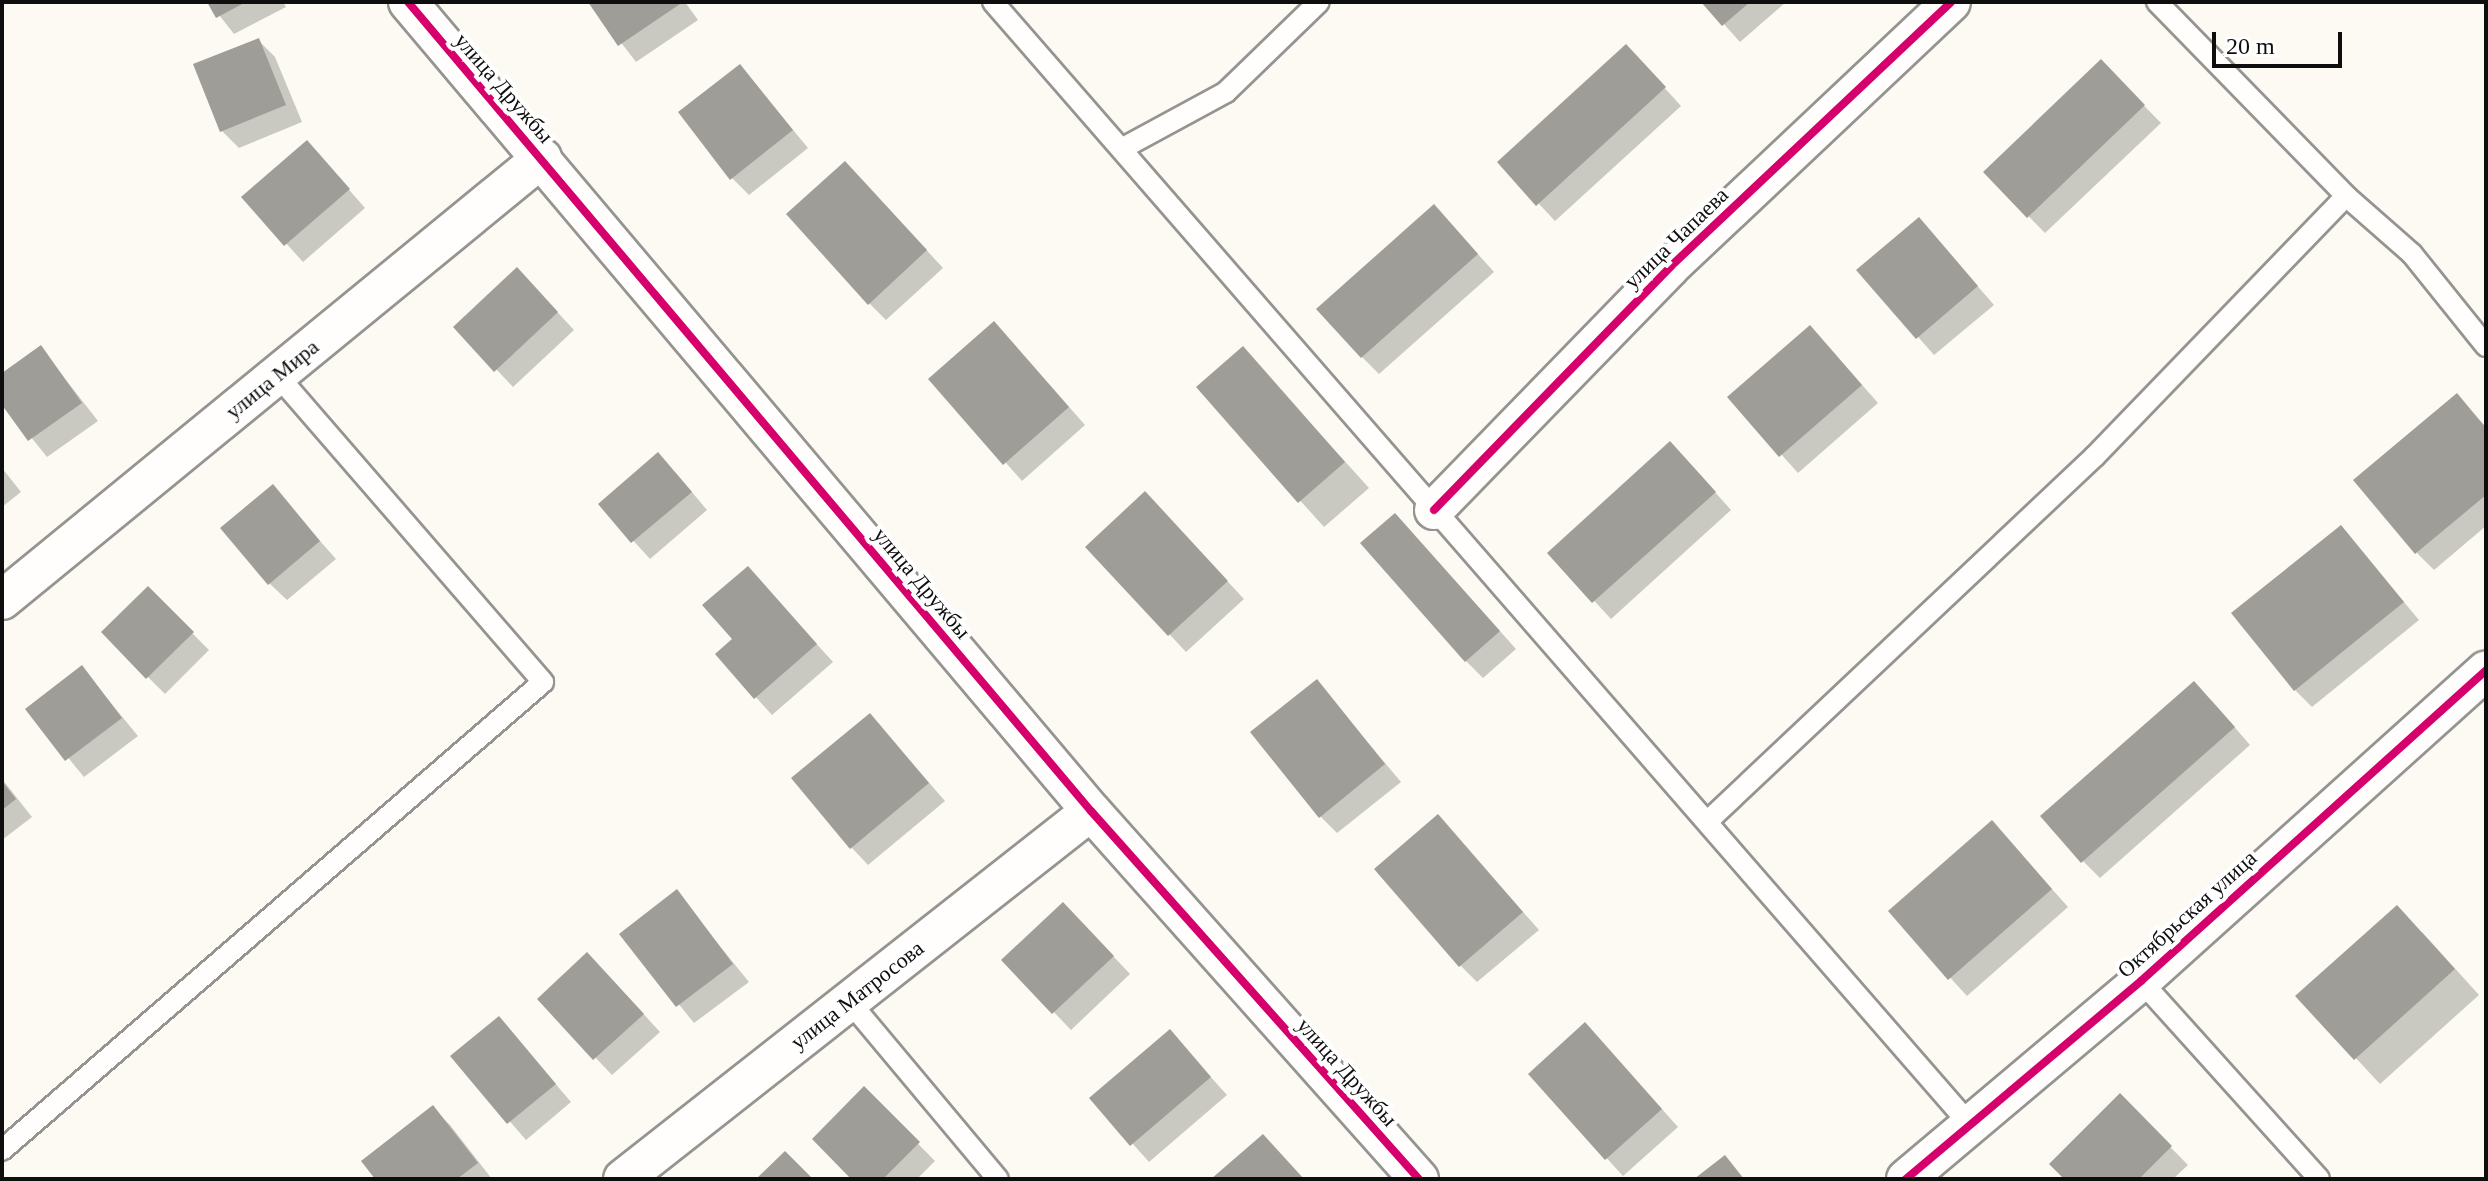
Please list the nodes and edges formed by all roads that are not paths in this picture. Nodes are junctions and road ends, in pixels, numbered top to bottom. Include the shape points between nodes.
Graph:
1 (408, 2) edge
2 (993, 2) edge
3 (1319, 2) edge
4 (1951, 2) edge
5 (2157, 2) edge
6 (1123, 148) junction
7 (542, 158) junction
8 (2346, 196) junction
9 (2486, 346) edge
10 (277, 375) junction
11 (1434, 510) junction
12 (2, 600) edge
13 (2486, 670) edge
14 (1091, 811) junction
15 (1708, 821) junction
16 (2141, 981) junction
17 (849, 1001) junction
18 (1971, 1126) junction
19 (2, 1150) edge
20 (623, 1179) edge
21 (998, 1179) edge
22 (1419, 1179) edge
23 (1906, 1179) edge
24 (2319, 1179) edge

1 - 7 street, улица Дружбы
2 - 6 lane
3 - 6 lane via 1226,92
4 - 11 street, улица Чапаева via 1670,267
5 - 8 lane
6 - 11 lane
7 - 10 street, улица Мира
7 - 14 street, улица Дружбы
8 - 9 lane via 2412,254
8 - 15 lane via 2095,456
10 - 12 street, улица Мира
10 - 19 lane via 543,682
11 - 15 lane
13 - 16 street, Октябрьская улица
14 - 17 street, улица Матросова
14 - 22 street, улица Дружбы
15 - 18 lane
16 - 18 street, Октябрьская улица
16 - 24 lane
17 - 20 street, улица Матросова
17 - 21 lane
18 - 23 street, Октябрьская улица

